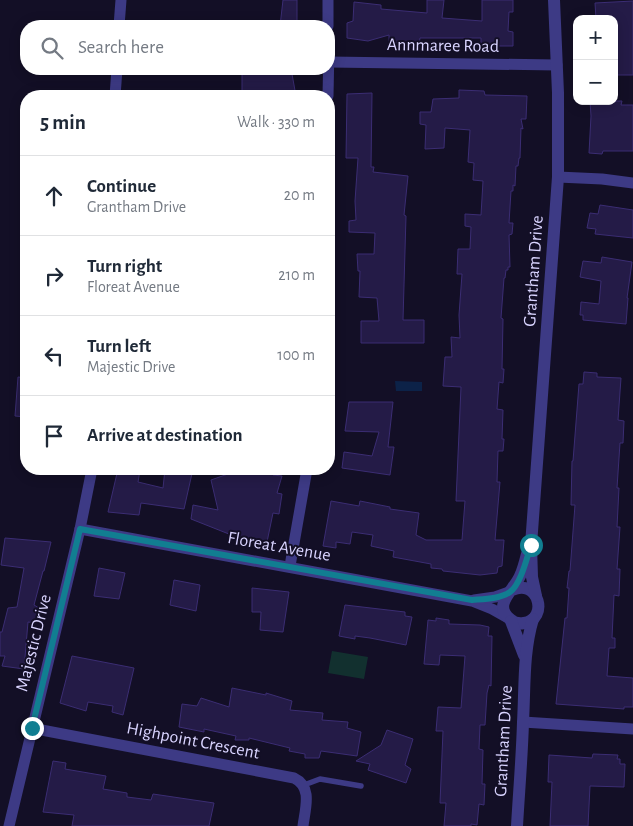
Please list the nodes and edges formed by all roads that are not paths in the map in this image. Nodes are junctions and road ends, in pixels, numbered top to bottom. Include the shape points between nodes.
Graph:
1 (121, 0) edge
2 (328, 0) edge
3 (554, 0) edge
4 (120, 20) edge
5 (328, 20) edge
6 (335, 62) edge
7 (557, 65) junction
8 (117, 75) edge
9 (329, 75) edge
10 (115, 90) edge
11 (328, 90) edge
12 (558, 177) junction
13 (633, 183) edge
14 (91, 475) edge
15 (306, 475) edge
16 (80, 529) junction
17 (531, 545) junction
18 (290, 566) junction
19 (510, 591) junction
20 (536, 596) junction
21 (472, 600) junction
22 (533, 618) junction
23 (510, 619) junction
24 (525, 658) junction
25 (523, 722) junction
26 (32, 728) junction
27 (633, 729) edge
28 (304, 784) junction
29 (361, 786) dead end
30 (9, 826) edge
31 (303, 826) edge
32 (517, 826) edge

1 - 4 street
2 - 5 street
3 - 7 street, Grantham Drive
6 - 7 street, Annmaree Road
7 - 12 street, Grantham Drive
8 - 10 street
9 - 11 street
12 - 13 street
12 - 17 street, Grantham Drive
14 - 16 street, Majestic Drive
15 - 18 street
16 - 18 street, Floreat Avenue
16 - 26 street, Majestic Drive
17 - 19 street, Grantham Drive via 520,576
17 - 20 street, Grantham Drive
18 - 21 street, Floreat Avenue
19 - 20 street via 524,588
19 - 21 street, Floreat Avenue
19 - 23 street, Grantham Drive via 503,607
20 - 22 street, Grantham Drive via 539,609
21 - 23 street, Floreat Avenue
22 - 23 street via 522,623
22 - 24 street, Grantham Drive
23 - 24 street, Grantham Drive
24 - 25 street, Grantham Drive
25 - 27 street
25 - 32 street, Grantham Drive
26 - 28 street, Highpoint Crescent via 294,778
26 - 30 street, Majestic Drive
28 - 29 lane via 320,779
28 - 31 street via 307,795

